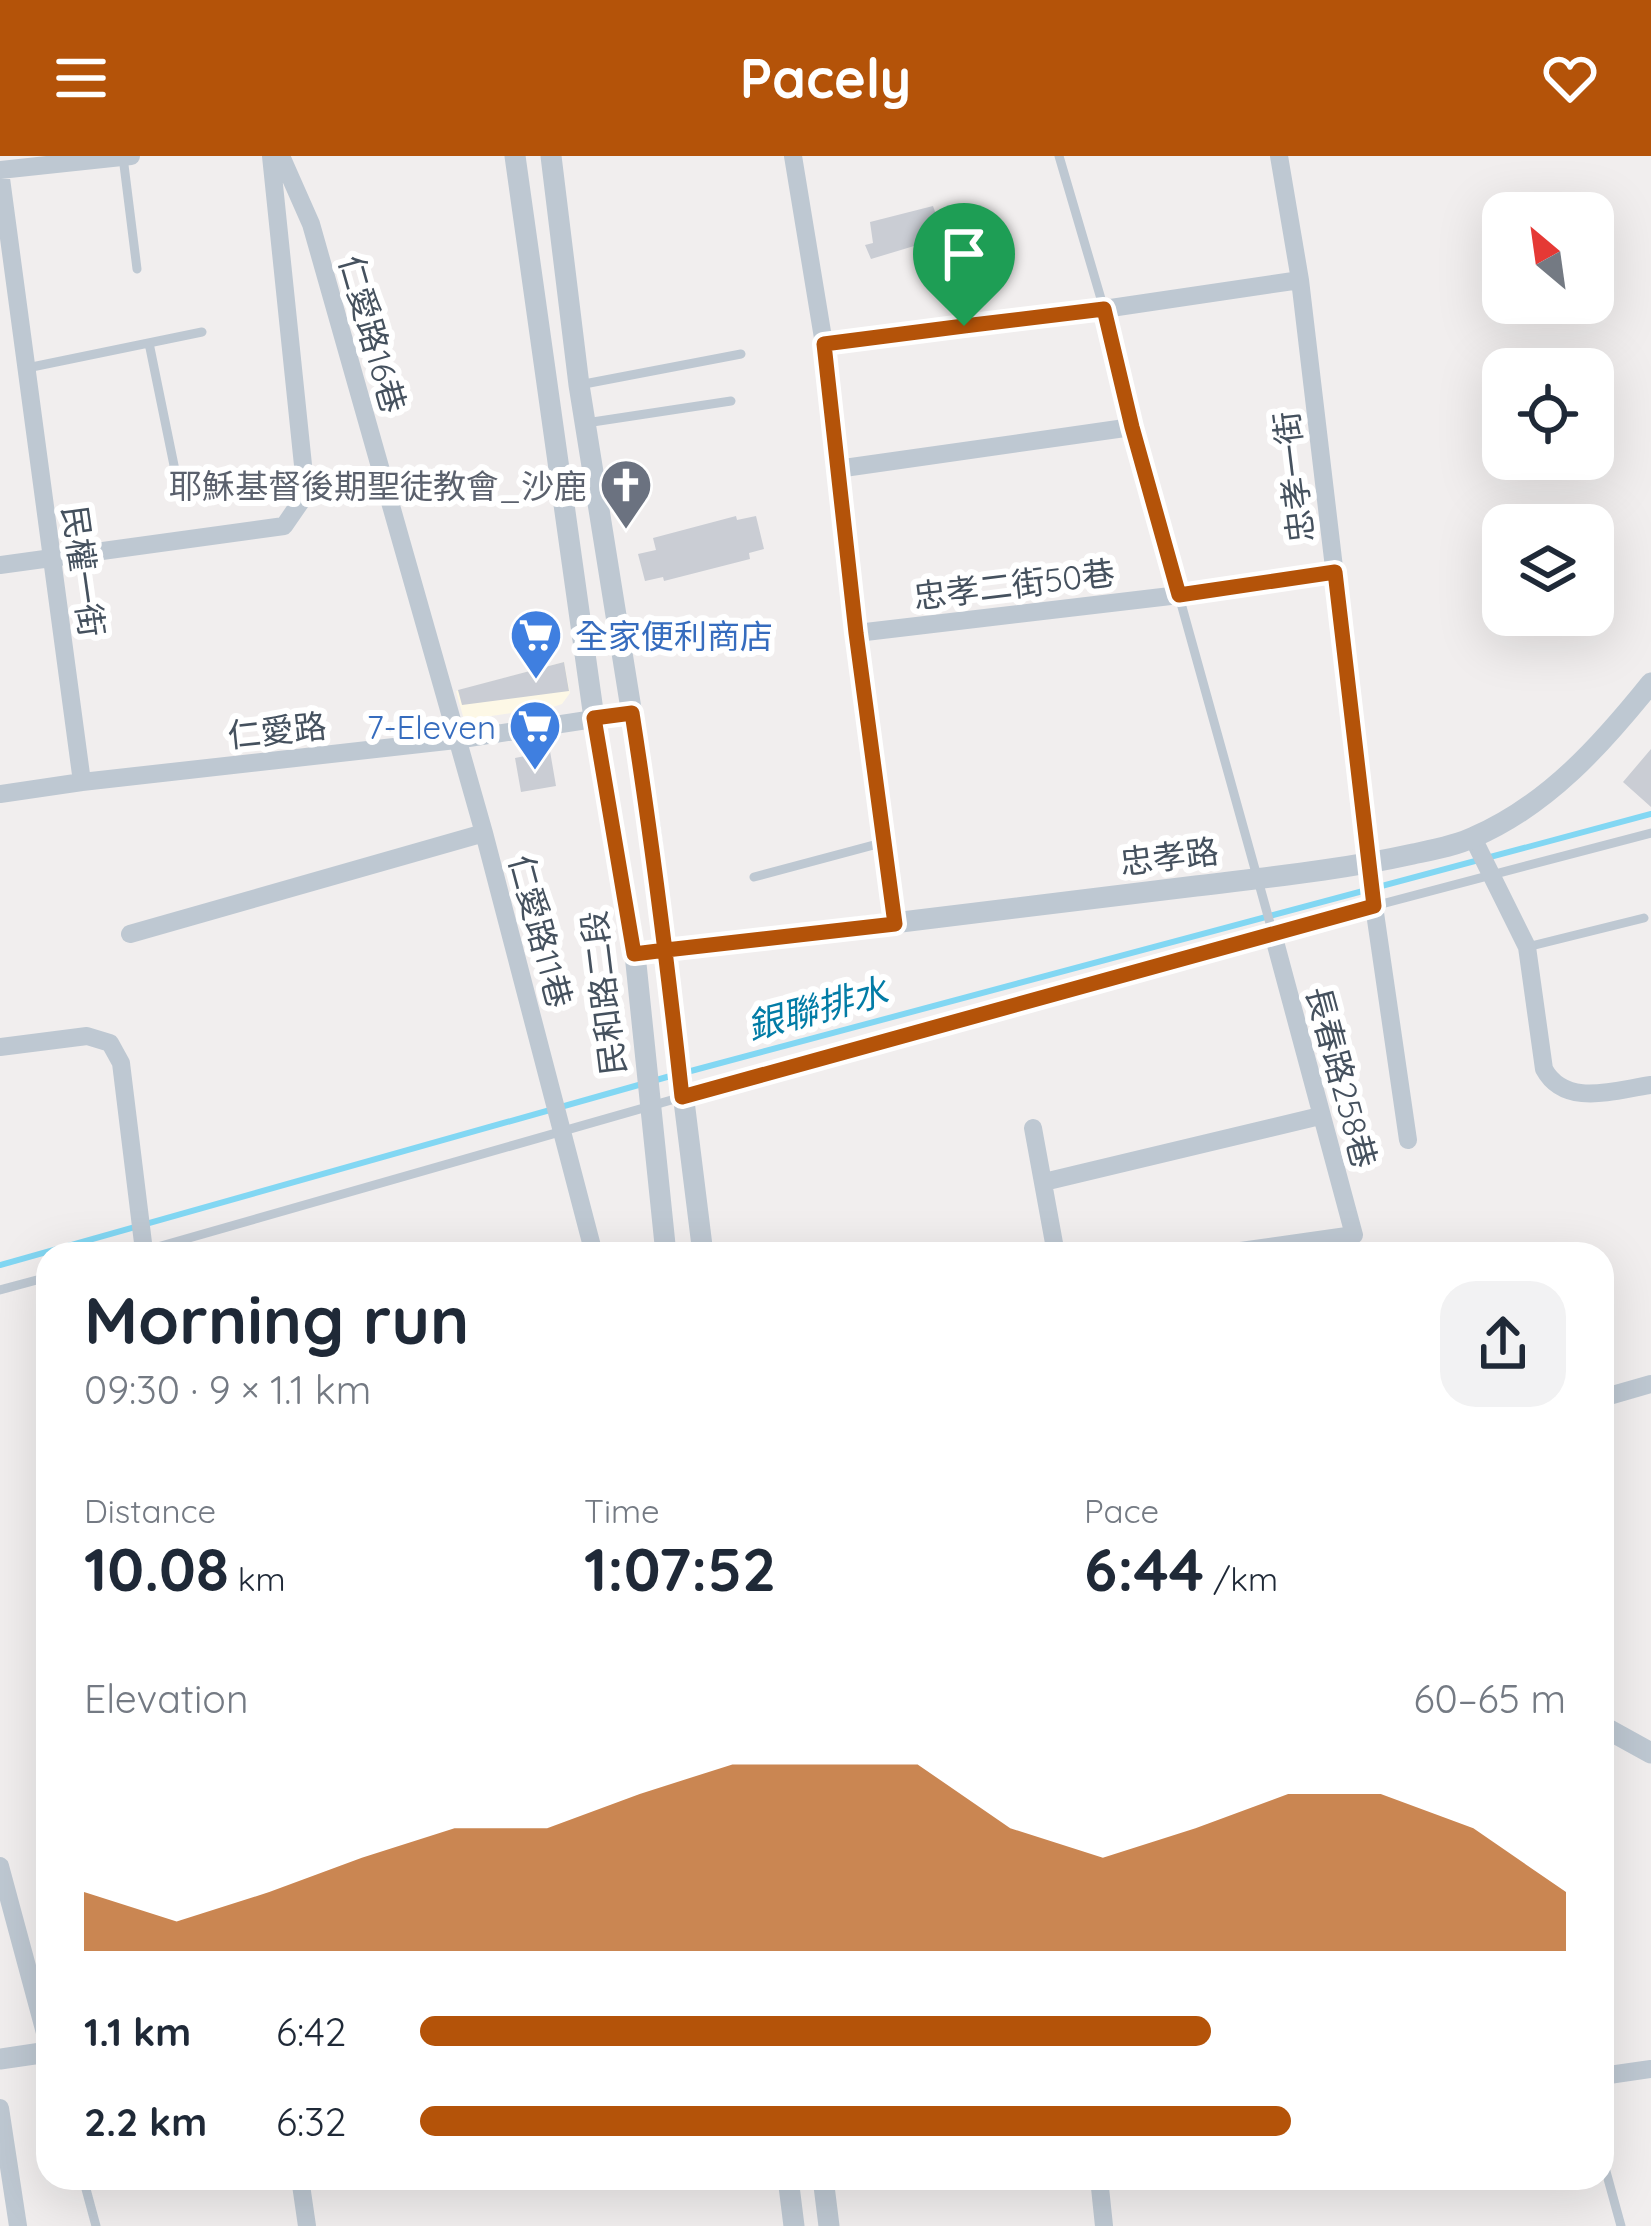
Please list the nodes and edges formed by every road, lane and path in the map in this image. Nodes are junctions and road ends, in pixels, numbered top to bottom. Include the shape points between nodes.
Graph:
1 (271, 156) edge
2 (281, 156) edge
3 (515, 156) edge
4 (551, 156) edge
5 (793, 156) edge
6 (1059, 156) edge
7 (1279, 156) edge
8 (127, 157) edge
9 (0, 171) edge
10 (137, 269) dead end
11 (1300, 280) junction
12 (1104, 309) junction
13 (9, 312) edge
14 (202, 332) dead end
15 (149, 343) junction
16 (824, 344) junction
17 (741, 354) dead end
18 (27, 368) junction
19 (579, 385) junction
20 (731, 401) dead end
21 (586, 423) junction
22 (1132, 427) junction
23 (837, 469) junction
24 (177, 480) dead end
25 (52, 558) junction
26 (0, 565) edge
27 (1335, 572) junction
28 (1179, 595) junction
29 (856, 633) junction
30 (1651, 683) edge
31 (632, 713) junction
32 (594, 718) junction
33 (456, 740) junction
34 (82, 782) junction
35 (0, 794) edge
36 (484, 833) junction
37 (1651, 833) edge
38 (1473, 838) junction
39 (885, 842) junction
40 (1370, 864) junction
41 (1492, 875) junction
42 (754, 877) dead end
43 (1258, 879) junction
44 (1374, 906) junction
45 (1644, 918) dead end
46 (895, 924) junction
47 (130, 934) dead end
48 (1274, 934) junction
49 (1526, 946) junction
50 (666, 950) junction
51 (634, 954) junction
52 (0, 1047) edge
53 (1651, 1085) edge
54 (682, 1097) junction
55 (649, 1108) junction
56 (1320, 1116) junction
57 (1033, 1128) dead end
58 (563, 1131) junction
59 (1408, 1140) dead end
60 (1044, 1182) junction
61 (140, 1242) edge
62 (162, 1242) edge
63 (591, 1242) edge
64 (665, 1242) edge
65 (701, 1242) edge
66 (1054, 1242) edge
67 (1356, 1242) edge
68 (36, 1280) edge
69 (0, 1290) edge
70 (1651, 1384) edge
71 (1614, 1395) edge
72 (1614, 1733) edge
73 (1651, 1753) edge
74 (0, 1866) edge
75 (36, 2002) edge
76 (36, 2051) edge
77 (0, 2059) edge
78 (1651, 2069) edge
79 (1614, 2074) edge
80 (0, 2108) edge
81 (86, 2190) edge
82 (302, 2190) edge
83 (790, 2190) edge
84 (824, 2190) edge
85 (1100, 2190) edge
86 (1612, 2190) edge
87 (18, 2226) edge
88 (96, 2226) edge
89 (307, 2226) edge
90 (794, 2226) edge
91 (829, 2226) edge
92 (1104, 2226) edge
93 (1622, 2226) edge

1 - 25 street via 305,494 284,526
2 - 33 street, 仁愛路16巷 via 311,224
3 - 32 street, 民和路二段
4 - 19 street, 民和路二段
5 - 16 street
6 - 12 lane
7 - 11 street, 忠孝一街
8 - 9 street, 民權一街
8 - 10 lane, 民權一街
9 - 13 street, 民權一街
11 - 12 street
11 - 27 street, 忠孝一街
12 - 16 street
12 - 22 lane
13 - 18 street, 民權一街
14 - 15 lane
15 - 18 lane
15 - 24 lane
16 - 23 street
17 - 19 lane
18 - 25 street, 民權一街
19 - 21 street, 民和路二段
20 - 21 lane
21 - 31 street, 民和路二段
22 - 23 street
22 - 28 lane
23 - 29 street
25 - 26 street
25 - 34 street, 民權一街
27 - 28 street, 忠孝二街50巷
27 - 40 street, 忠孝一街
28 - 29 street, 忠孝二街50巷
28 - 43 lane
29 - 39 street
30 - 38 street, 忠孝路 via 1566,778
31 - 32 street, 仁愛路
31 - 50 street, 民和路二段
32 - 33 street, 仁愛路
32 - 51 street, 民和路二段
33 - 34 street, 仁愛路
33 - 36 street, 仁愛路11巷
34 - 35 street, 仁愛路
36 - 47 street, 仁愛路11巷
36 - 58 street, 仁愛路11巷
37 - 41 lane
38 - 40 street, 忠孝路
38 - 41 street
39 - 42 lane
39 - 46 street
40 - 43 street, 忠孝路
40 - 44 street, 忠孝一街
41 - 44 lane
41 - 49 street
43 - 46 street, 忠孝路
43 - 48 lane
44 - 48 lane
44 - 59 street, 忠孝一街
45 - 49 lane
46 - 50 street, 忠孝路
48 - 54 lane
48 - 56 street, 長春路258巷
49 - 53 street via 1544,1069 1556,1085 1575,1095
50 - 51 street, 忠孝路
50 - 54 street, 民和路二段
51 - 55 street, 民和路二段
52 - 61 street via 87,1036 110,1043 121,1064
54 - 55 lane
54 - 65 street, 民和路二段
55 - 58 lane
55 - 64 street, 民和路二段
56 - 60 street
56 - 67 street, 長春路258巷
57 - 60 street
58 - 62 lane
58 - 63 street, 仁愛路11巷
60 - 66 street
68 - 69 lane
70 - 71 street
72 - 73 street
74 - 75 street
76 - 77 street
78 - 79 street
80 - 87 street
81 - 88 lane
82 - 89 street
83 - 90 street
84 - 91 street
85 - 92 street
86 - 93 lane

